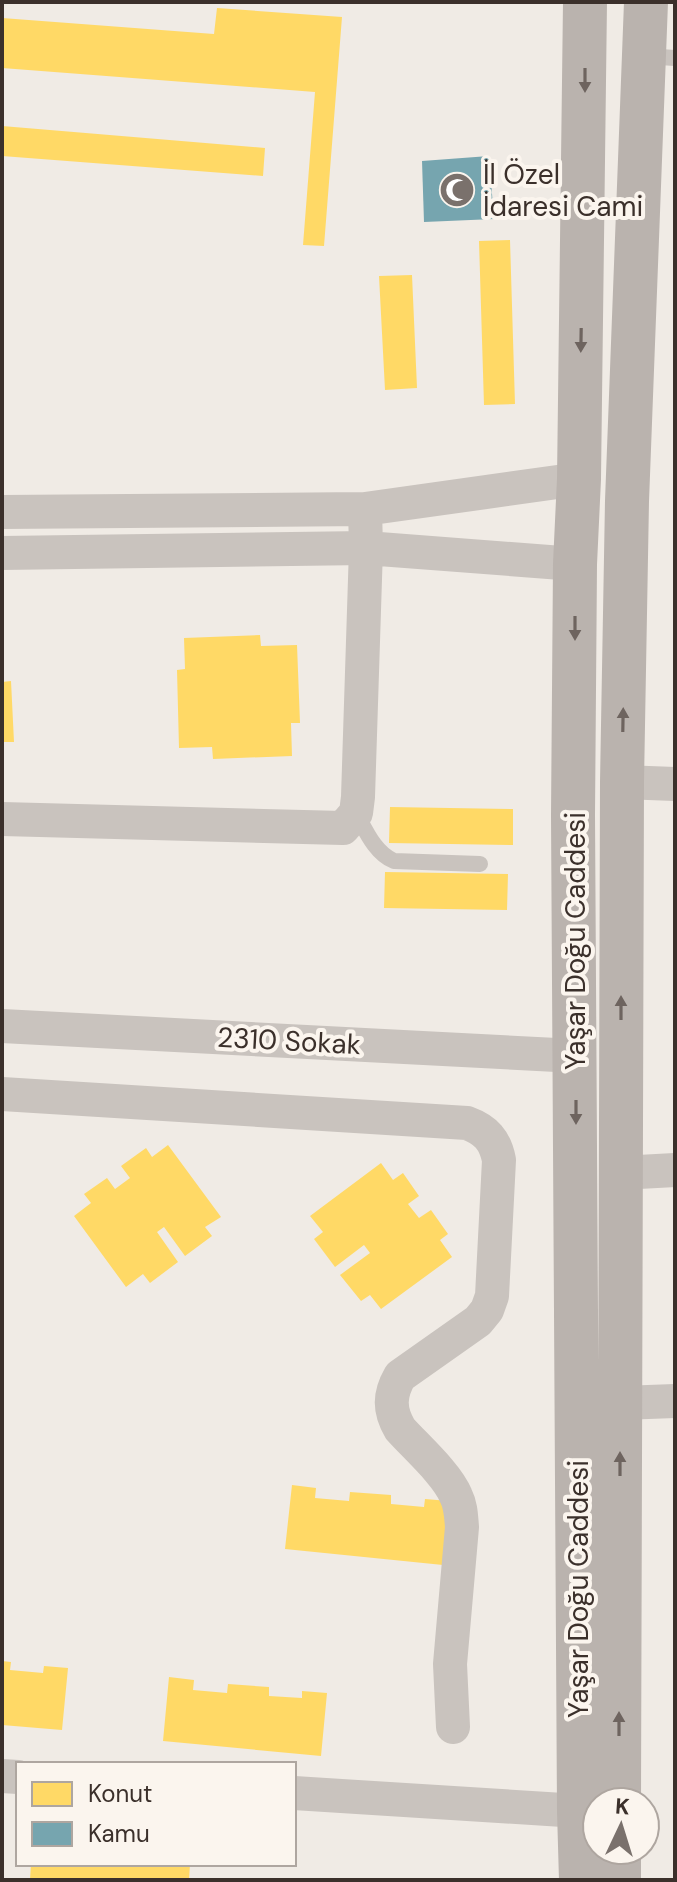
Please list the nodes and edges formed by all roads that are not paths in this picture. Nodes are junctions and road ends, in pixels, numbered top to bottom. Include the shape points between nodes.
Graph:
1 (585, 2) edge
2 (646, 2) edge
3 (659, 57) edge
4 (579, 479) junction
5 (365, 509) junction
6 (2, 512) edge
7 (366, 548) junction
8 (2, 553) edge
9 (575, 564) junction
10 (622, 782) junction
11 (675, 784) edge
12 (356, 813) junction
13 (2, 819) edge
14 (480, 864) dead end
15 (2, 1026) edge
16 (576, 1056) junction
17 (2, 1094) edge
18 (675, 1170) edge
19 (620, 1173) junction
20 (675, 1401) edge
21 (621, 1403) junction
22 (453, 1727) dead end
23 (598, 1786) edge
24 (600, 1786) edge
25 (296, 1793) edge
26 (581, 1805) edge

1 -> 4 main road, Yaşar Doğu Caddesi
2 - 3 main road, Yaşar Doğu Caddesi
10 -> 3 main road, Yaşar Doğu Caddesi via 627,501
4 - 5 street
4 - 9 main road, Yaşar Doğu Caddesi
5 - 6 street
5 - 7 street
7 - 8 street
7 - 9 street
7 - 12 street
9 -> 16 main road, Yaşar Doğu Caddesi
10 - 11 street
19 -> 10 main road, Yaşar Doğu Caddesi
12 - 13 street via 343,828
12 - 14 lane via 384,857
15 - 16 street, 2310 Sokak
16 -> 23 main road, Yaşar Doğu Caddesi
17 - 22 street via 467,1123 494,1142 499,1160 487,1310 400,1376 391,1399 394,1420 448,1481 461,1511 450,1664
18 - 19 street
19 - 21 main road, Yaşar Doğu Caddesi
20 - 21 street
24 -> 21 main road, Yaşar Doğu Caddesi
25 - 26 street

